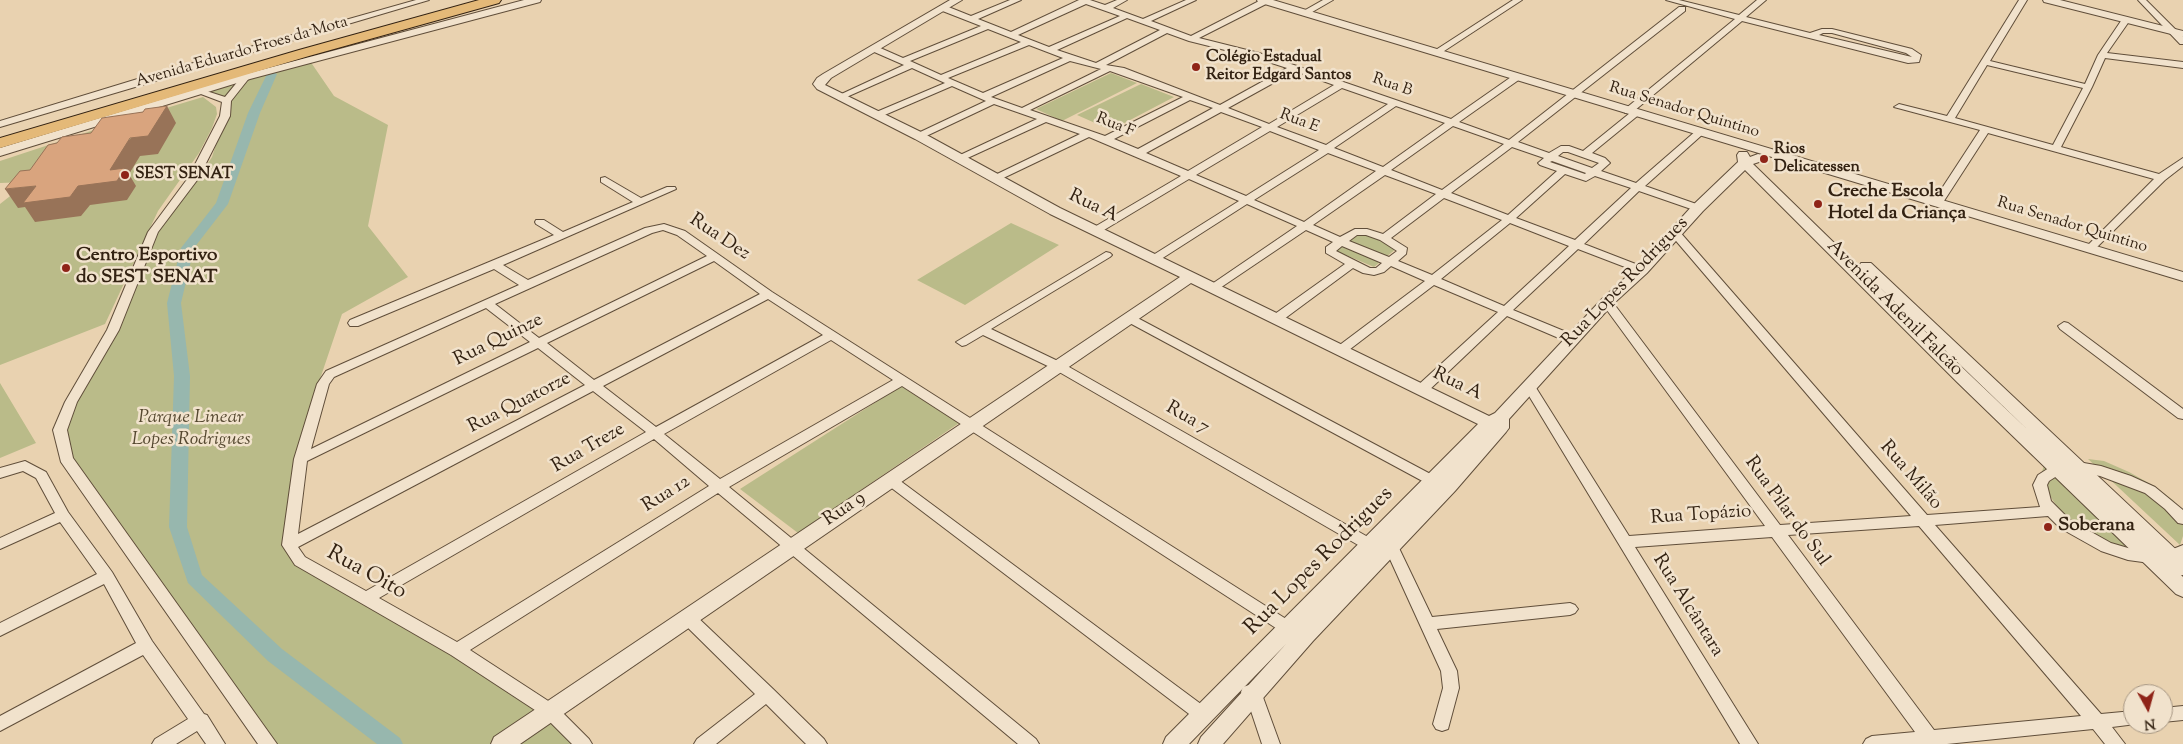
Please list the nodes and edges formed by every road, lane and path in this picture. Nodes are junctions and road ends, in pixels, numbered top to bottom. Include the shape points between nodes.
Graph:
1 (424, 0) edge
2 (448, 0) edge
3 (476, 0) edge
4 (494, 0) edge
5 (512, 0) edge
6 (536, 0) edge
7 (957, 0) edge
8 (1017, 0) edge
9 (1085, 0) edge
10 (1123, 0) edge
11 (1192, 0) edge
12 (1264, 0) edge
13 (1329, 0) edge
14 (1518, 0) edge
15 (1670, 0) edge
16 (1762, 0) edge
17 (2023, 0) edge
18 (2048, 0) edge
19 (2142, 0) edge
20 (943, 8) junction
21 (1106, 8) junction
22 (1682, 9) dead end
23 (1304, 13) junction
24 (1126, 16) junction
25 (1741, 18) junction
26 (971, 19) junction
27 (2126, 20) junction
28 (1145, 21) junction
29 (413, 22) junction
30 (988, 26) junction
31 (1167, 30) junction
32 (2178, 33) edge
33 (343, 35) junction
34 (1010, 35) junction
35 (1192, 39) junction
36 (1028, 42) junction
37 (2183, 42) edge
38 (875, 49) junction
39 (1049, 50) junction
40 (1436, 52) junction
41 (2102, 55) junction
42 (1070, 58) junction
43 (1908, 60) dead end
44 (1984, 62) junction
45 (908, 63) junction
46 (1097, 66) junction
47 (2183, 66) edge
48 (1109, 68) junction
49 (1294, 68) junction
50 (246, 77) junction
51 (1517, 77) junction
52 (941, 78) junction
53 (952, 83) junction
54 (1342, 84) junction
55 (2088, 87) junction
56 (196, 91) junction
57 (1574, 94) junction
58 (839, 97) junction
59 (983, 97) junction
60 (1189, 97) junction
61 (227, 101) junction
62 (994, 101) junction
63 (1395, 103) junction
64 (1899, 107) dead end
65 (1222, 108) junction
66 (1022, 111) junction
67 (1632, 112) junction
68 (878, 115) junction
69 (1950, 118) junction
70 (1045, 119) junction
71 (1451, 122) junction
72 (0, 124) edge
73 (1271, 128) junction
74 (1986, 128) junction
75 (1700, 132) junction
76 (1089, 133) junction
77 (0, 135) edge
78 (919, 136) junction
79 (1106, 139) junction
80 (0, 143) edge
81 (1511, 143) junction
82 (2056, 148) junction
83 (1327, 149) junction
84 (0, 152) edge
85 (1138, 153) junction
86 (1586, 153) junction
87 (1748, 153) junction
88 (1548, 156) junction
89 (961, 158) junction
90 (2183, 161) edge
91 (1383, 171) junction
92 (1563, 171) junction
93 (1595, 172) junction
94 (1190, 175) junction
95 (997, 178) junction
96 (2161, 178) junction
97 (605, 180) dead end
98 (1766, 183) junction
99 (1638, 187) junction
100 (671, 189) dead end
101 (1443, 193) junction
102 (1711, 196) junction
103 (1247, 200) junction
104 (640, 202) junction
105 (1938, 202) junction
106 (1698, 208) junction
107 (1509, 219) junction
108 (540, 222) dead end
109 (1305, 226) junction
110 (1096, 232) junction
111 (1676, 234) junction
112 (1825, 234) junction
113 (563, 236) junction
114 (1384, 238) junction
115 (1340, 241) junction
116 (1576, 244) junction
117 (2089, 249) junction
118 (1106, 255) dead end
119 (714, 257) junction
120 (1154, 259) junction
121 (1391, 262) junction
122 (1352, 264) junction
123 (495, 265) junction
124 (1642, 270) junction
125 (1190, 277) junction
126 (2183, 277) edge
127 (1433, 280) junction
128 (527, 285) junction
129 (1213, 288) junction
130 (768, 294) junction
131 (1607, 302) junction
132 (488, 303) junction
133 (1506, 312) junction
134 (1130, 318) junction
135 (1276, 319) junction
136 (354, 323) dead end
137 (2064, 326) dead end
138 (983, 330) junction
139 (831, 335) junction
140 (1572, 339) junction
141 (962, 342) dead end
142 (537, 343) junction
143 (1341, 350) junction
144 (1058, 366) junction
145 (1981, 377) junction
146 (1964, 378) junction
147 (902, 380) junction
148 (596, 385) junction
149 (1529, 386) junction
150 (1421, 390) junction
151 (2183, 415) edge
152 (1497, 422) junction
153 (971, 426) junction
154 (655, 433) junction
155 (301, 459) junction
156 (2078, 468) junction
157 (2057, 469) junction
158 (0, 473) edge
159 (890, 480) junction
160 (1433, 481) junction
161 (719, 486) junction
162 (2176, 504) edge
163 (2051, 511) junction
164 (62, 515) junction
165 (2183, 519) edge
166 (1923, 520) junction
167 (1774, 530) junction
168 (1624, 542) junction
169 (0, 544) edge
170 (289, 545) junction
171 (1370, 545) junction
172 (792, 546) junction
173 (1391, 546) junction
174 (2150, 557) junction
175 (2179, 558) edge
176 (108, 576) junction
177 (2183, 588) edge
178 (366, 598) junction
179 (1570, 608) dead end
180 (687, 617) junction
181 (1426, 624) junction
182 (1288, 628) junction
183 (0, 630) edge
184 (146, 646) junction
185 (457, 650) junction
186 (1234, 684) junction
187 (767, 694) junction
188 (1254, 694) junction
189 (550, 711) junction
190 (1203, 715) junction
191 (2123, 719) edge
192 (201, 720) junction
193 (2097, 722) junction
194 (0, 724) edge
195 (1442, 724) dead end
196 (1931, 741) edge
197 (161, 744) edge
198 (216, 744) edge
199 (268, 744) edge
200 (502, 744) edge
201 (583, 744) edge
202 (704, 744) edge
203 (818, 744) edge
204 (1030, 744) edge
205 (1174, 744) edge
206 (1208, 744) edge
207 (1271, 744) edge
208 (1749, 744) edge
209 (1872, 744) edge
210 (2116, 744) edge

1 - 72 street
2 - 33 highway
3 - 33 highway, Avenida Eduardo Froes da Mota
4 - 29 highway, Avenida Eduardo Froes da Mota
5 - 29 highway
6 - 50 street
7 - 20 street, Rua A
8 - 26 street
9 - 21 street, Rua B
9 - 34 street
10 - 21 street
11 - 28 street
12 - 23 street, Rua Senador Quintino
12 - 35 street
13 - 23 street
14 - 40 street
15 - 25 street
16 - 25 street
17 - 44 street
18 - 27 street
19 - 32 street
20 - 26 street, Rua E
20 - 38 street, Rua A
21 - 24 street, Rua B
22 - 57 street
23 - 40 street, Rua Senador Quintino
24 - 28 street, Rua B
24 - 39 street
25 - 43 street via 1812,35 1832,31 1909,50 1917,55 1916,60
25 - 67 street
26 - 30 street, Rua E
27 - 32 street
27 - 41 street
28 - 31 street, Rua B
29 - 80 highway, Avenida Eduardo Froes da Mota
30 - 34 street, Rua E
30 - 45 street
31 - 35 street, Rua B
31 - 46 street
32 - 37 street
33 - 77 highway, Avenida Eduardo Froes da Mota
34 - 36 street, Rua E
35 - 49 street, Rua B via 1256,54
36 - 39 street, Rua E
36 - 52 street
38 - 45 street, Rua F
38 - 58 street, Rua A via 821,80 821,87
39 - 42 street, Rua E
40 - 51 street, Rua Senador Quintino
41 - 47 street
41 - 55 street
42 - 46 street, Rua E
42 - 59 street
44 - 55 street
44 - 69 street
45 - 52 street, Rua F
45 - 58 street
46 - 48 street, Rua E
48 - 60 street, Rua E via 1122,70
48 - 66 street
49 - 54 street, Rua B
49 - 65 street
50 - 56 street
50 - 61 street
51 - 57 street, Rua Senador Quintino
51 - 71 street
52 - 53 street, Rua F
53 - 59 street, Rua F
53 - 68 street
54 - 63 street, Rua B
54 - 73 street
55 - 82 street
56 - 61 street
56 - 84 street
57 - 67 street, Rua Senador Quintino
57 - 81 street
58 - 68 street, Rua A
59 - 62 street, Rua F
60 - 65 street, Rua E
60 - 79 street
61 - 199 street via 225,116 193,179 153,232 113,330 71,402 60,430 66,459
62 - 66 street, Rua F
62 - 78 street
63 - 71 street, Rua B
63 - 83 street
64 - 69 street
65 - 73 street, Rua E
65 - 85 street
66 - 70 street, Rua F
67 - 75 street, Rua Senador Quintino
67 - 86 street
68 - 78 street, Rua A
69 - 74 street
70 - 76 street, Rua F
70 - 89 street
71 - 81 street, Rua B
71 - 91 street
73 - 83 street, Rua E
73 - 94 street
74 - 82 street
74 - 105 street
75 - 87 street, Rua Senador Quintino
75 - 99 street
76 - 79 street, Rua F
76 - 95 street
78 - 89 street, Rua A
79 - 85 street, Rua F
81 - 88 street, Rua B
81 - 101 street
82 - 96 street
83 - 91 street, Rua E
83 - 103 street
85 - 94 street, Rua F
86 - 88 street via 1564,149
86 - 93 street via 1605,163
87 - 98 street, Avenida Adenil Falcão
87 - 102 street, Rua Lopes Rodrigues
87 - 105 street, Rua Senador Quintino
87 - 112 street, Avenida Adenil Falcão
88 - 92 street via 1543,163
88 - 93 street, Rua B
89 - 95 street, Rua A
90 - 96 street
91 - 101 street, Rua E
91 - 109 street
92 - 93 street via 1586,178
92 - 107 street
93 - 99 street
94 - 103 street, Rua F
94 - 110 street
95 - 110 street, Rua A
96 - 117 street
97 - 104 street
98 - 102 street via 1744,178
98 - 112 street, Avenida Adenil Falcão
99 - 106 street
99 - 116 street
100 - 104 street
101 - 107 street, Rua E
101 - 114 street
102 - 106 street, Rua Lopes Rodrigues
103 - 109 street, Rua F
103 - 120 street
104 - 113 street
105 - 117 street, Rua Senador Quintino
106 - 111 street, Rua Lopes Rodrigues
107 - 116 street, Rua E
107 - 127 street
108 - 113 street
109 - 115 street, Rua F
109 - 129 street
110 - 120 street, Rua A
111 - 124 street, Rua Lopes Rodrigues
111 - 166 street, Rua Milão
112 - 145 street, Avenida Adenil Falcão
112 - 146 street, Avenida Adenil Falcão
113 - 123 street
114 - 115 street via 1359,231
114 - 121 street via 1402,250
115 - 121 street, Rua F
115 - 122 street via 1330,251
116 - 124 street, Rua E
116 - 133 street
117 - 126 street, Rua Senador Quintino
118 - 138 street
119 - 128 street, Rua Dez via 681,233 664,227 649,230
119 - 130 street, Rua Dez
119 - 142 street, Rua Quinze
120 - 125 street, Rua A
121 - 122 street via 1374,272
121 - 127 street
122 - 135 street
123 - 128 street
123 - 136 street
124 - 131 street, Rua Lopes Rodrigues
125 - 129 street, Rua A
125 - 134 street, Rua 9
127 - 133 street
127 - 143 street
128 - 132 street, Rua Dez
129 - 135 street, Rua A
130 - 139 street, Rua Dez
130 - 148 street, Rua Quatorze
131 - 140 street, Rua Lopes Rodrigues
131 - 167 street, Rua Pilar do Sul
132 - 142 street
132 - 155 street, Rua Dez via 330,374 322,384
133 - 140 street
133 - 150 street
134 - 144 street, Rua 9
134 - 160 street
135 - 143 street, Rua A
137 - 151 street
138 - 141 street
138 - 144 street, Rua 7
139 - 147 street, Rua Dez
139 - 154 street, Rua Treze
140 - 149 street, Rua Lopes Rodrigues
142 - 148 street
142 - 155 street, Rua Quinze
143 - 150 street, Rua A
144 - 153 street, Rua 9
144 - 171 street, Rua 7
145 - 146 street
145 - 156 street, Avenida Adenil Falcão
146 - 157 street, Avenida Adenil Falcão
147 - 153 street, Rua Dez
147 - 161 street, Rua 12
148 - 154 street
148 - 170 street, Rua Quatorze
149 - 152 street, Rua Lopes Rodrigues
149 - 168 street, Rua Alcântara
150 - 152 street, Rua A
152 - 160 street, Rua Lopes Rodrigues
152 - 173 street, Rua Lopes Rodrigues via 1449,486
153 - 159 street, Rua 9
153 - 182 street, Rua Dez
154 - 161 street
154 - 178 street, Rua Treze
155 - 170 street
156 - 157 street
156 - 162 street via 2126,479
156 - 175 street, Avenida Adenil Falcão
157 - 163 street via 2043,478 2040,485 2044,502
157 - 174 street, Avenida Adenil Falcão
158 - 164 street via 19,467 31,468 40,475
159 - 172 street, Rua 9
159 - 190 street
160 - 171 street, Rua Lopes Rodrigues
161 - 172 street
161 - 185 street, Rua 12
162 - 165 street
163 - 166 street, Rua Topázio
163 - 174 street via 2065,524 2106,547
164 - 169 street
164 - 176 street
166 - 167 street, Rua Topázio
166 - 193 street, Rua Milão
167 - 168 street, Rua Topázio
167 - 196 street, Rua Pilar do Sul
168 - 208 street, Rua Alcântara
170 - 178 street, Rua Oito via 300,562
171 - 182 street, Rua Lopes Rodrigues
172 - 180 street, Rua 9
172 - 204 street
173 - 181 street
173 - 188 street, Rua Lopes Rodrigues
174 - 175 street
174 - 177 street, Avenida Adenil Falcão
176 - 183 street
176 - 184 street
178 - 185 street, Rua Oito
179 - 181 street
180 - 187 street
180 - 189 street, Rua 9
181 - 195 street via 1451,677
182 - 186 street, Rua Lopes Rodrigues
184 - 192 street
184 - 194 street
185 - 189 street, Rua Oito
186 - 188 street
186 - 190 street, Rua Lopes Rodrigues
187 - 202 street
187 - 203 street
188 - 206 street, Rua Lopes Rodrigues
188 - 207 street
189 - 200 street, Rua 9
189 - 201 street, Rua Oito
190 - 205 street, Rua Lopes Rodrigues
191 - 193 street
192 - 197 street
192 - 198 street
193 - 196 street
193 - 210 street, Rua Milão
196 - 209 street

